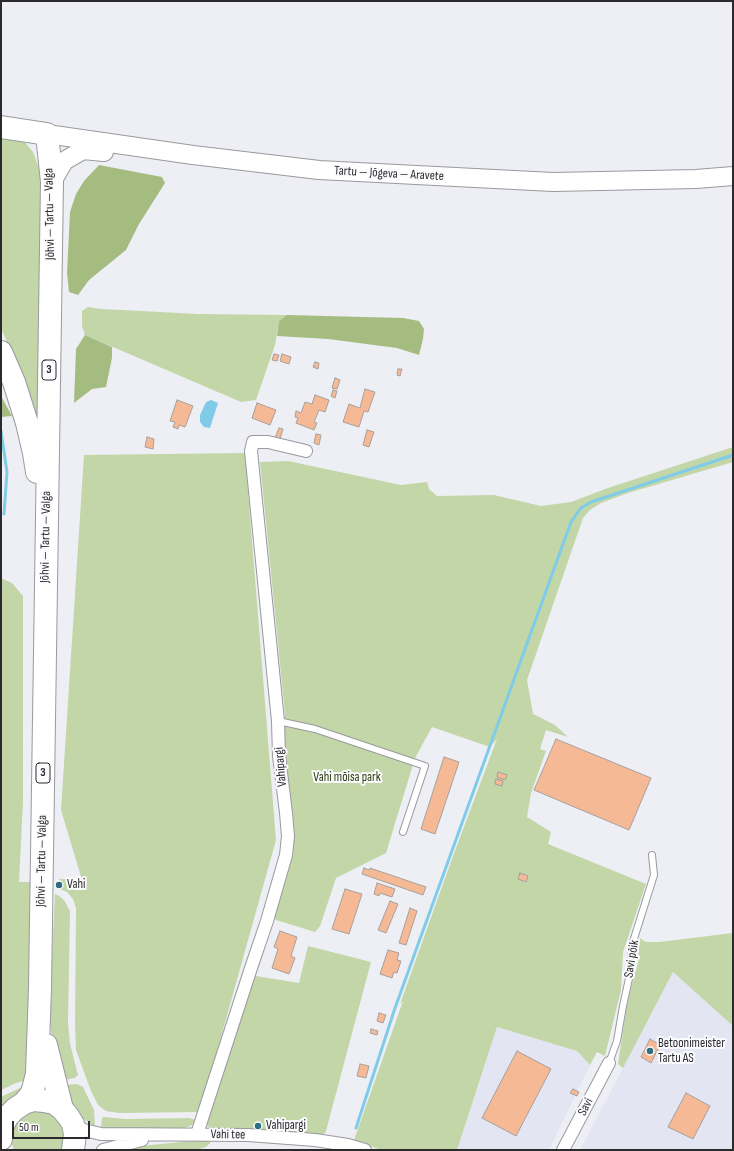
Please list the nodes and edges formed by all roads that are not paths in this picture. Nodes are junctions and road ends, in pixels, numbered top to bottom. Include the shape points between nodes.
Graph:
1 (1, 127) edge
2 (47, 134) junction
3 (193, 155) junction
4 (733, 176) edge
5 (52, 182) junction
6 (1, 352) edge
7 (306, 451) dead end
8 (45, 559) junction
9 (278, 721) junction
10 (403, 832) dead end
11 (652, 855) dead end
12 (40, 988) junction
13 (608, 1063) joint
14 (24, 1103) junction
15 (68, 1116) junction
16 (4, 1118) edge
17 (197, 1134) junction
18 (163, 1135) junction
19 (1, 1139) edge
20 (2, 1150) edge
21 (73, 1150) edge
22 (103, 1150) edge
23 (365, 1150) edge
24 (563, 1150) edge

1 - 2 highway
2 - 3 main road, Tartu — Jõgeva — Aravete
2 - 5 highway, Jõhvi — Tartu — Valga / 3
3 - 4 main road, Tartu — Jõgeva — Aravete via 319,170 552,182
3 - 5 main road via 176,161 83,150 64,161
5 - 8 highway, Jõhvi — Tartu — Valga / 3
6 - 8 highway via 14,382 34,453
7 - 9 street, Vahipargi via 268,442 253,442 251,451
8 - 12 highway, Jõhvi — Tartu — Valga / 3
9 - 10 lane via 315,729 425,766
9 - 17 street, Vahipargi via 287,828 286,855
11 - 13 lane, Savi põik via 654,875 632,945 630,974 617,1041
12 - 14 highway, Jõhvi — Tartu — Valga / 3 via 37,1074 32,1093
12 - 15 highway, Jõhvi — Tartu — Valga / 3 via 47,1051
13 - 24 street, Savi
14 - 15 highway via 44,1101 54,1104
14 - 16 highway, Jõhvi — Tartu — Valga / 3
15 - 18 street via 84,1130 101,1134
15 - 21 highway, Jõhvi — Tartu — Valga / 3 via 75,1134
16 - 19 highway, Jõhvi — Tartu — Valga / 3
17 - 18 street, Vahi tee
17 - 23 street, Vahi tee via 315,1140
18 - 22 street
19 - 20 highway, Jõhvi — Tartu — Valga / 3

